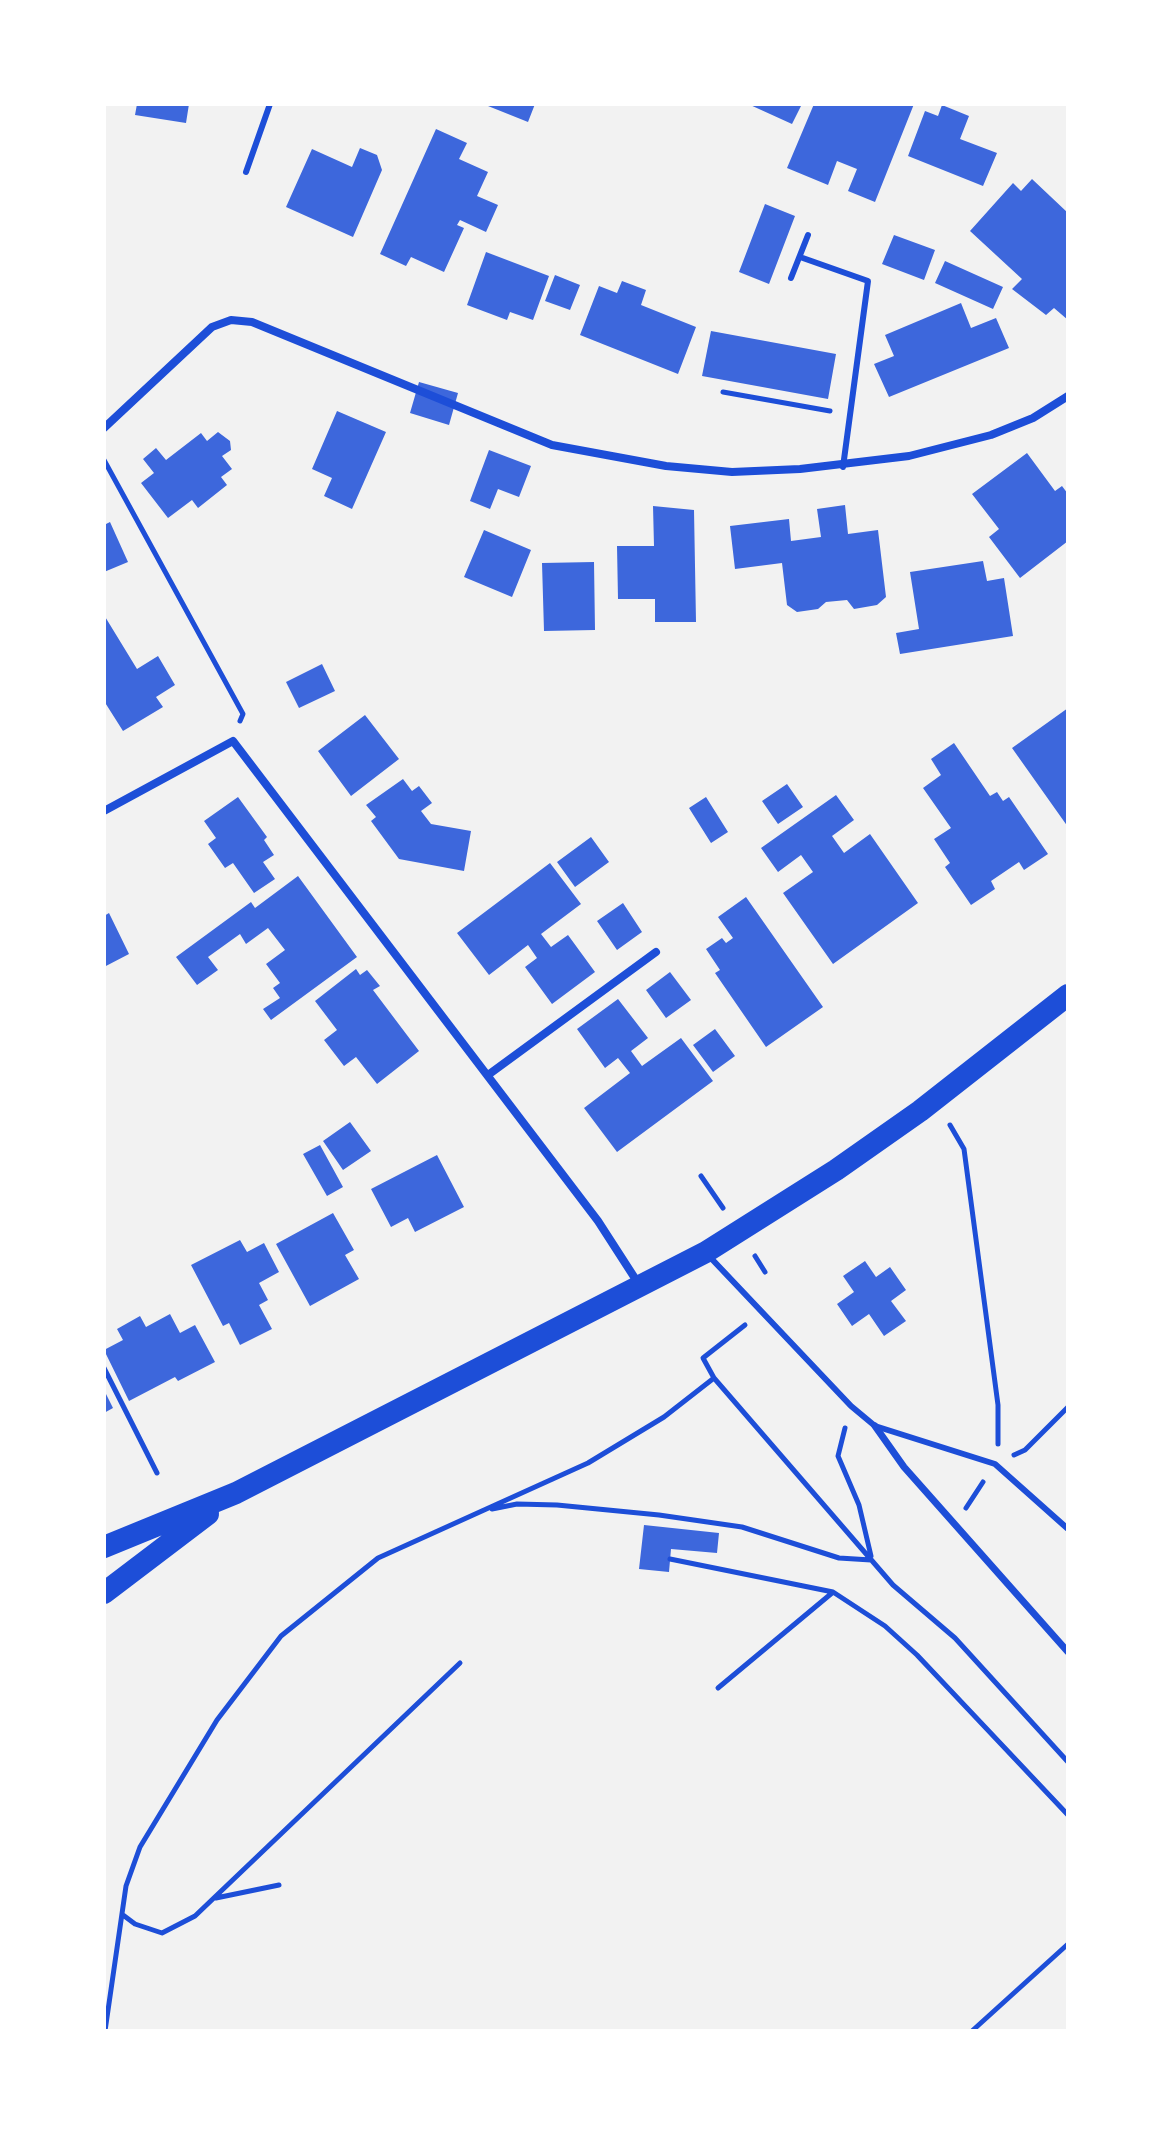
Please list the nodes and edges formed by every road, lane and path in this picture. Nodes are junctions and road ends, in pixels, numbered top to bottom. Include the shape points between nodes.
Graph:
1 (270, 104) edge
2 (246, 172) dead end
3 (808, 235) dead end
4 (800, 257) junction
5 (791, 278) dead end
6 (723, 392) dead end
7 (1068, 396) edge
8 (829, 411) dead end
9 (104, 428) edge
10 (104, 460) edge
11 (843, 467) junction
12 (233, 741) junction
13 (104, 811) edge
14 (656, 952) dead end
15 (1068, 995) edge
16 (488, 1075) junction
17 (936, 1099) junction
18 (706, 1252) junction
19 (639, 1284) junction
20 (762, 1313) junction
21 (104, 1368) edge
22 (714, 1378) junction
23 (851, 1406) junction
24 (1068, 1407) edge
25 (875, 1426) junction
26 (1025, 1450) dead end
27 (995, 1464) junction
28 (157, 1473) dead end
29 (236, 1493) junction
30 (479, 1512) junction
31 (956, 1524) junction
32 (1068, 1529) edge
33 (104, 1547) edge
34 (670, 1559) dead end
35 (872, 1561) junction
36 (833, 1592) junction
37 (104, 1593) edge
38 (1068, 1652) edge
39 (460, 1663) dead end
40 (718, 1688) dead end
41 (1068, 1762) edge
42 (1068, 1815) edge
43 (279, 1885) dead end
44 (215, 1898) junction
45 (122, 1914) junction
46 (1068, 1944) edge
47 (105, 2031) edge
48 (972, 2031) edge

1 - 2 lane
3 - 4 lane
4 - 5 lane
4 - 11 lane via 868,281
6 - 8 path
7 - 11 street via 991,435
9 - 11 street via 212,327 231,320 252,322 552,445 732,472
10 - 12 path via 243,714
12 - 13 street
12 - 16 street
14 - 16 street
15 - 17 highway
16 - 19 street
17 - 18 highway
17 - 27 path via 964,1149 998,1405
18 - 19 highway
18 - 20 lane
19 - 29 highway
20 - 22 path via 703,1358
20 - 23 lane
21 - 28 path
22 - 30 path via 664,1417 588,1463
22 - 35 path
23 - 25 lane
23 - 35 path via 838,1456 859,1505
24 - 26 path
25 - 27 lane
25 - 31 street
27 - 31 path
27 - 32 lane
29 - 33 highway
29 - 37 highway
30 - 35 path via 517,1504 659,1515 742,1527 839,1558
30 - 45 path via 378,1558 281,1636 217,1720 140,1847
31 - 38 street
34 - 36 path
35 - 41 path via 955,1638
36 - 40 path
36 - 42 path via 917,1655
39 - 44 path
43 - 44 path
44 - 45 path via 162,1933
45 - 47 path
46 - 48 path

